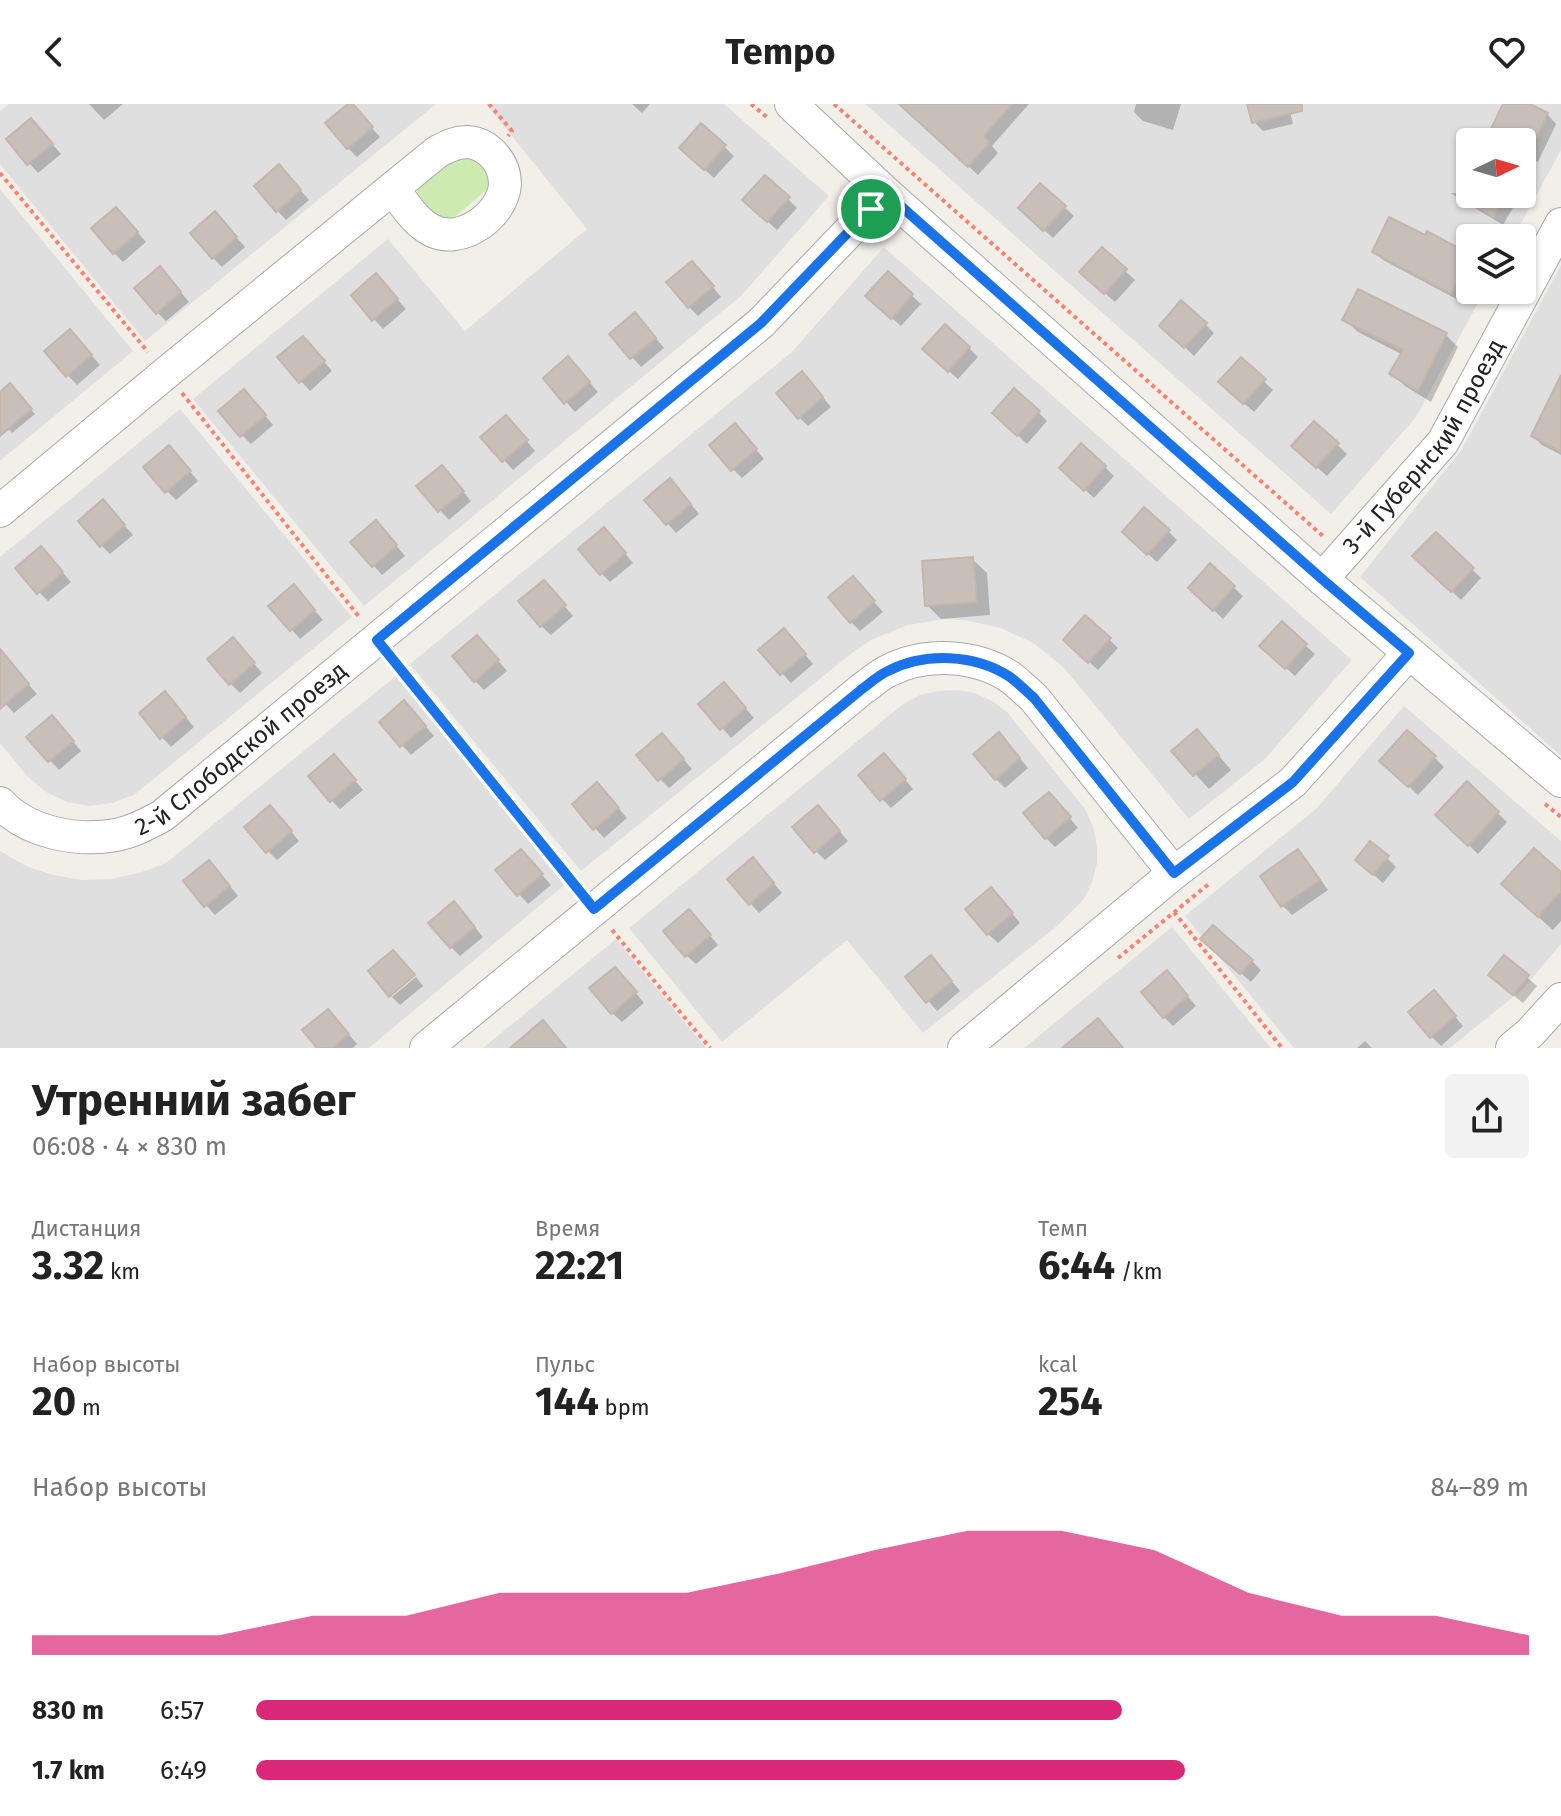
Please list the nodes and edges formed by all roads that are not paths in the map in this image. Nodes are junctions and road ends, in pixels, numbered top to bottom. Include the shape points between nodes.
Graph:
1 (797, 106) edge
2 (393, 189) dead end
3 (886, 193) junction
4 (1561, 224) edge
5 (0, 511) edge
6 (1322, 579) junction
7 (1409, 653) junction
8 (1561, 781) edge
9 (0, 803) edge
10 (1165, 880) junction
11 (1561, 999) edge
12 (426, 1048) edge
13 (964, 1048) edge
14 (1512, 1048) edge

1 - 3 street
2 - 5 street
3 - 6 street
3 - 9 street, 2-й Слободской проезд via 761,323 162,816 117,835 93,838 45,830
4 - 6 street, 3-й Губернский проезд via 1443,442
6 - 7 street
7 - 8 street
7 - 10 street via 1293,782
10 - 12 street via 1034,698 1010,677 981,663 918,660 888,671 862,689
10 - 13 street
11 - 14 street

